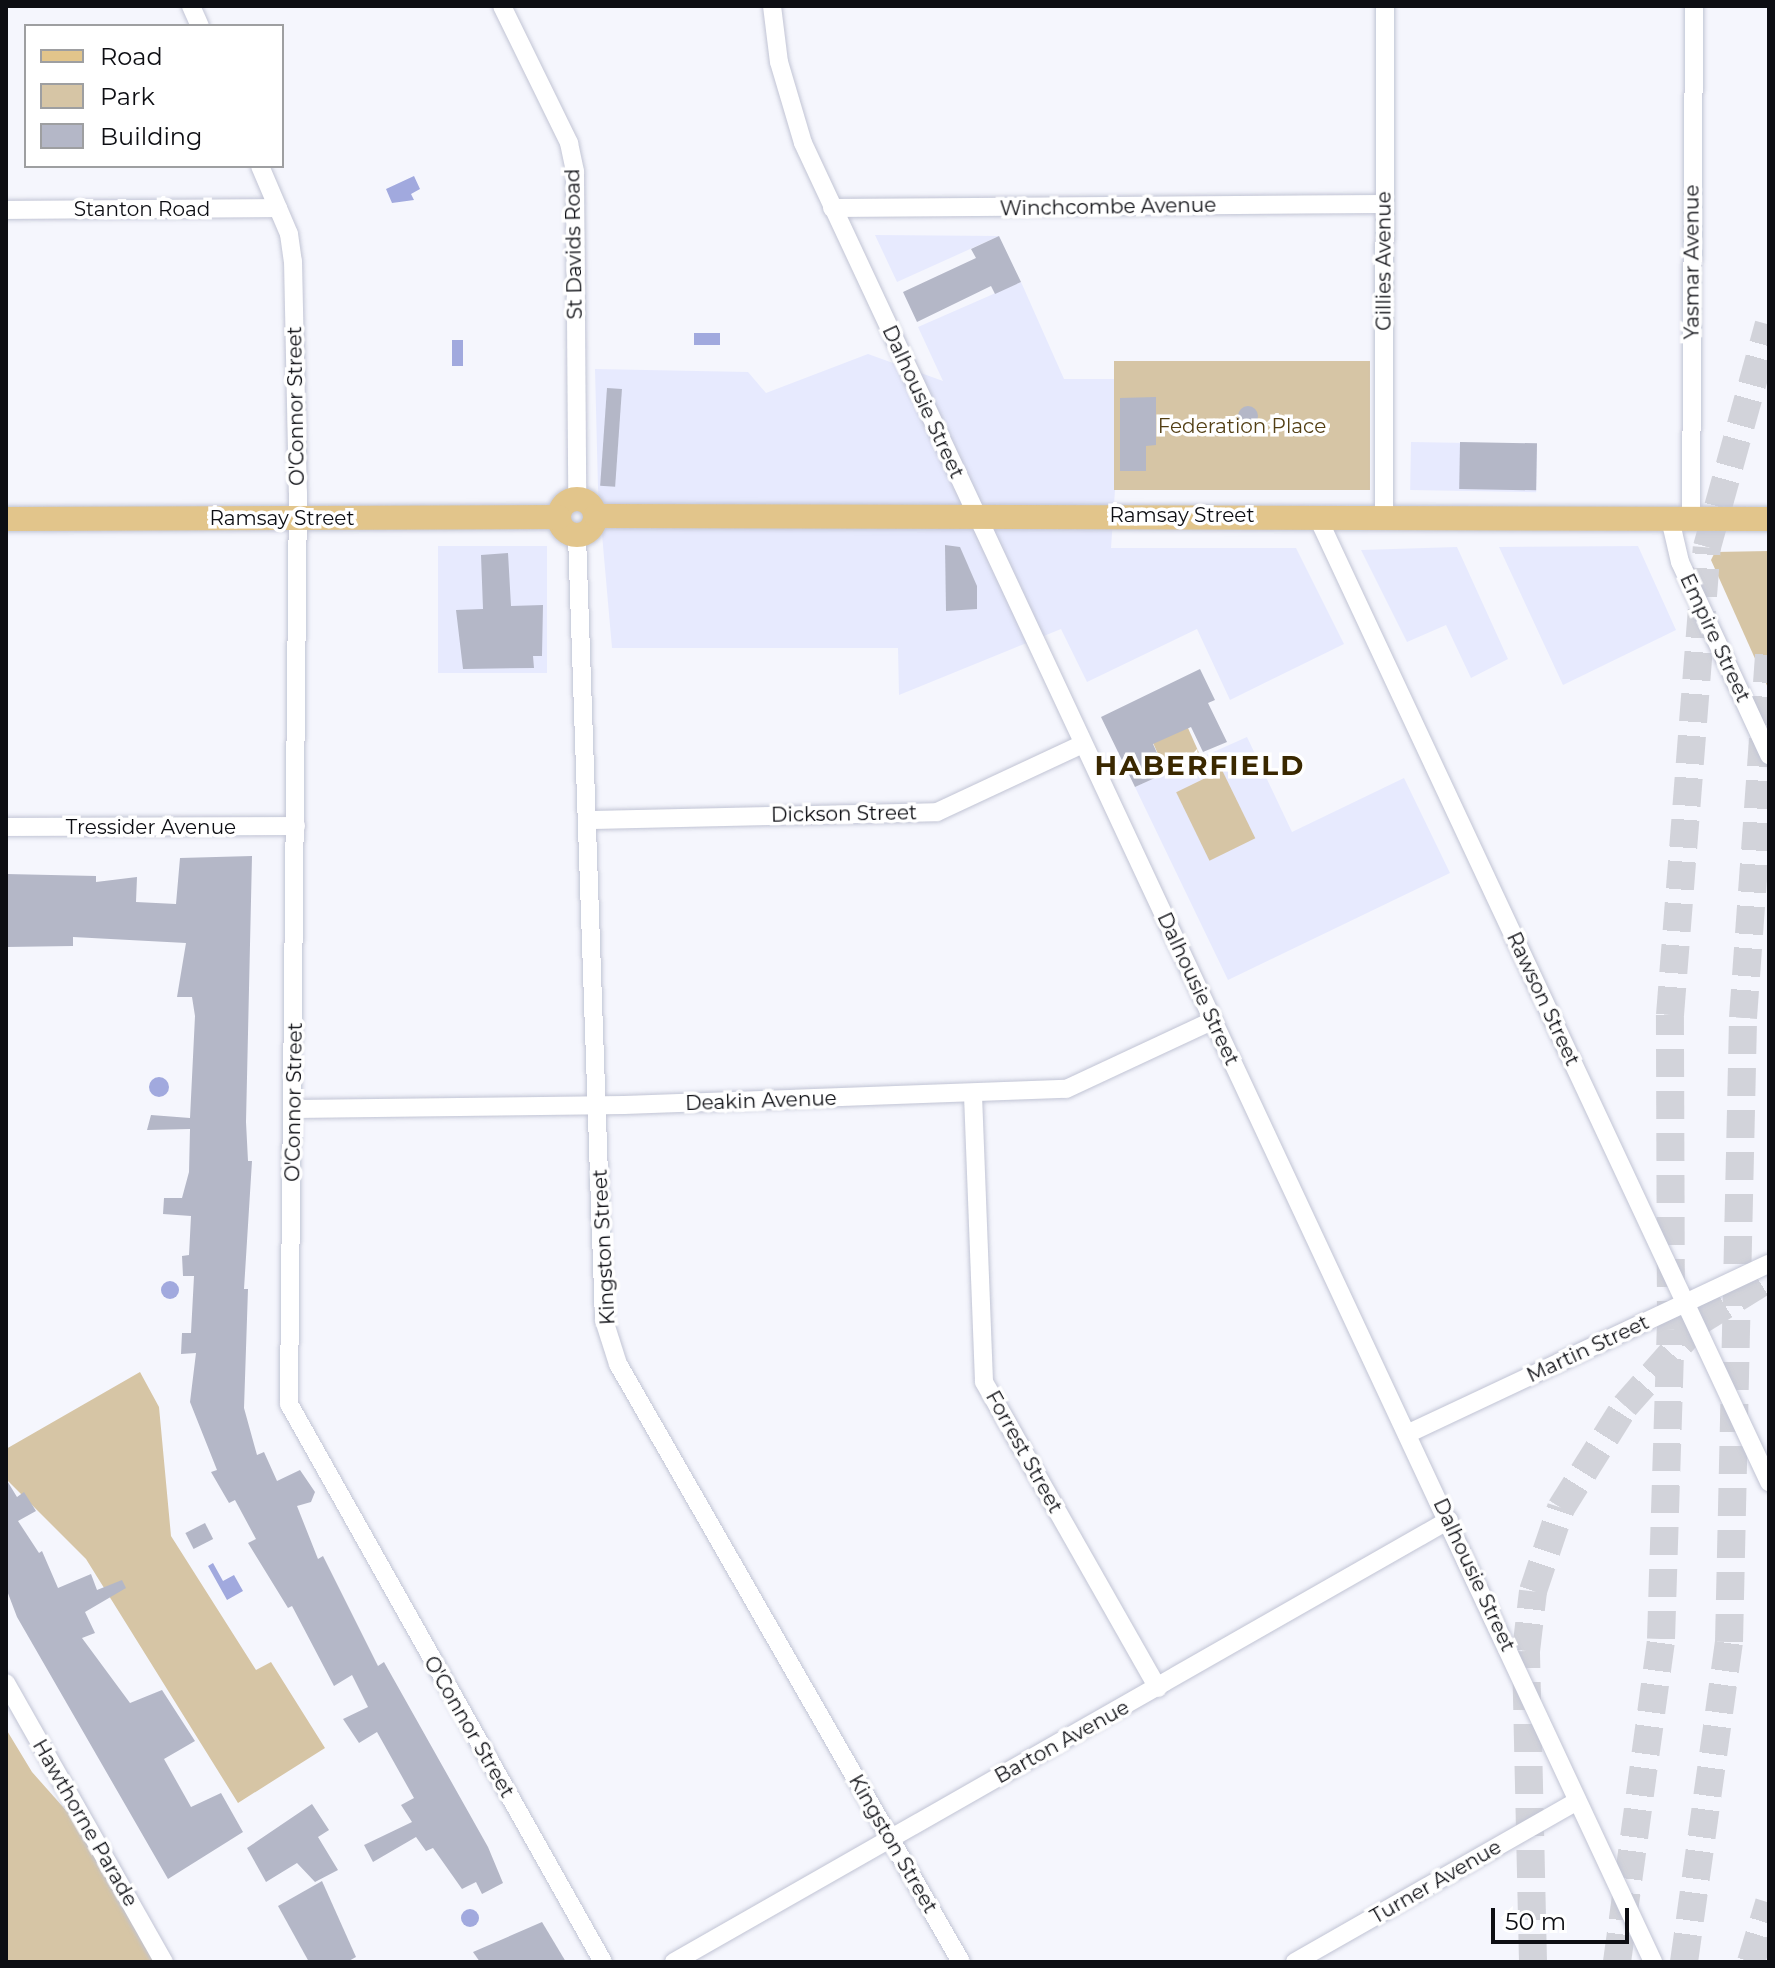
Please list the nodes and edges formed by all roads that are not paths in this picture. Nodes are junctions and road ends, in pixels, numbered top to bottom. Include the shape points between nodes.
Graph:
1 (502, 6) edge
2 (772, 6) edge
3 (1385, 6) edge
4 (1694, 6) edge
5 (261, 168) edge
6 (1384, 204) junction
7 (278, 208) junction
8 (832, 208) junction
9 (6, 210) edge
10 (577, 498) junction
11 (975, 515) junction
12 (596, 516) junction
13 (1317, 516) junction
14 (1384, 516) junction
15 (559, 517) junction
16 (298, 518) junction
17 (1681, 518) junction
18 (6, 519) edge
19 (1769, 519) edge
20 (577, 536) junction
21 (1083, 744) junction
22 (1769, 755) edge
23 (591, 820) junction
24 (296, 826) junction
25 (6, 827) edge
26 (1212, 1021) junction
27 (973, 1095) junction
28 (597, 1105) junction
29 (294, 1109) junction
30 (1769, 1264) edge
31 (1685, 1303) junction
32 (1407, 1434) junction
33 (1769, 1482) edge
34 (1449, 1520) junction
35 (6, 1683) edge
36 (1158, 1688) junction
37 (1577, 1801) junction
38 (891, 1838) junction
39 (164, 1962) edge
40 (603, 1962) edge
41 (674, 1962) edge
42 (961, 1962) edge
43 (1295, 1962) edge
44 (1653, 1962) edge

1 - 10 street, St Davids Road via 569,143 575,172
2 - 8 street, Dalhousie Street via 789,104
3 - 6 street, Gillies Avenue
4 - 17 street, Yasmar Avenue
5 - 7 street, O'Connor Street
6 - 8 street, Winchcombe Avenue
6 - 14 street, Gillies Avenue
7 - 9 street, Stanton Road
7 - 16 street, O'Connor Street via 293,261
8 - 11 street, Dalhousie Street
10 - 12 main road via 592,505
10 - 15 main road via 564,504
11 - 12 main road, Ramsay Street
11 - 13 main road, Ramsay Street
11 - 21 street, Dalhousie Street
12 - 20 main road via 591,530
13 - 14 main road, Ramsay Street
13 - 31 street, Rawson Street
14 - 17 main road, Ramsay Street
15 - 16 main road, Ramsay Street
15 - 20 main road via 564,530
16 - 18 main road, Ramsay Street
16 - 24 street, O'Connor Street
17 - 19 main road, Ramsay Street
17 - 22 street, Empire Street via 1680,562
20 - 23 street, Kingston Street
21 - 23 street, Dickson Street via 937,812
21 - 26 street, Dalhousie Street
23 - 28 street, Kingston Street
24 - 25 street, Tressider Avenue
24 - 29 street, O'Connor Street
26 - 27 street, Deakin Avenue via 1066,1089
26 - 32 street, Dalhousie Street
27 - 28 street, Deakin Avenue
27 - 36 street, Forrest Street via 984,1382
28 - 29 street, Deakin Avenue
28 - 38 street, Kingston Street via 604,1320 618,1364
29 - 40 street, O'Connor Street via 289,1404
30 - 31 street, Martin Street
31 - 32 street, Martin Street
31 - 33 street, Rawson Street
32 - 34 street, Dalhousie Street
34 - 36 street, Barton Avenue
34 - 37 street, Dalhousie Street
35 - 39 street, Hawthorne Parade
36 - 38 street, Barton Avenue
37 - 43 street, Turner Avenue
37 - 44 street, Dalhousie Street
38 - 41 street, Barton Avenue
38 - 42 street, Kingston Street

